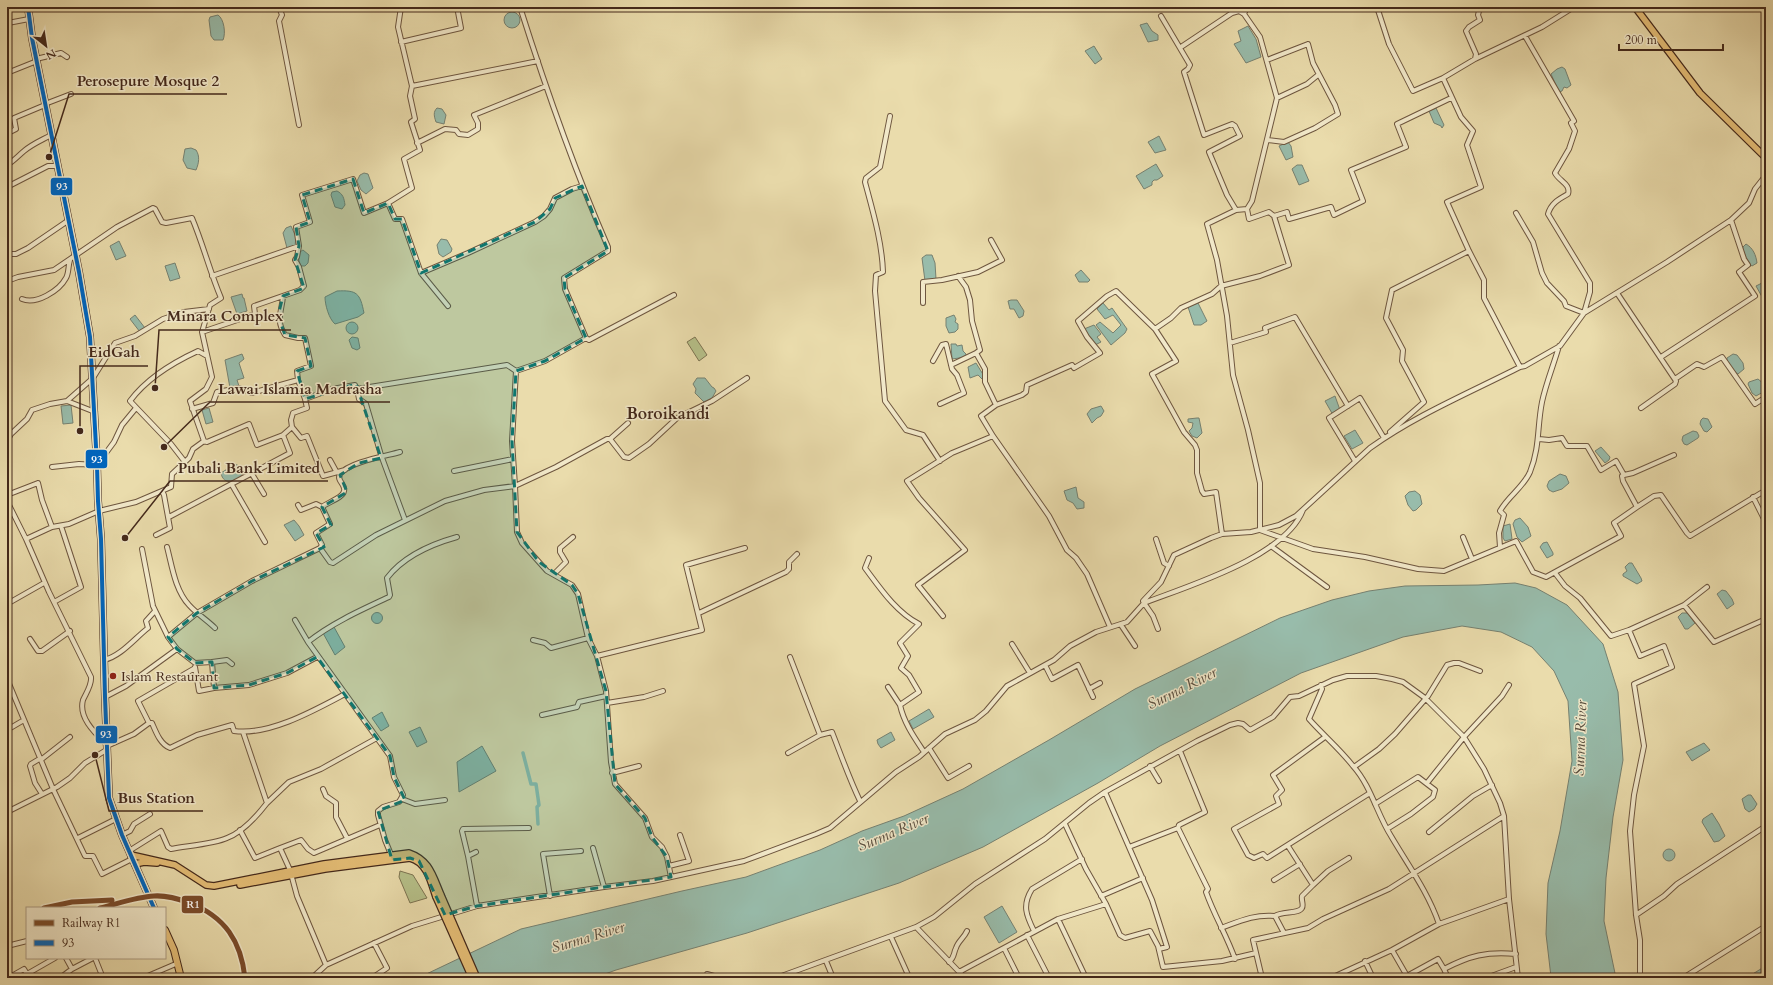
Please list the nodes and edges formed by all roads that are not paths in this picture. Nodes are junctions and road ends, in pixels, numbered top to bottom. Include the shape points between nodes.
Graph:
1 (28, 7) edge
2 (280, 7) edge
3 (401, 7) edge
4 (457, 7) edge
5 (520, 7) edge
6 (1247, 7) edge
7 (1377, 7) edge
8 (1480, 7) edge
9 (1574, 7) edge
10 (1635, 7) edge
11 (1244, 14) junction
12 (1161, 16) dead end
13 (29, 19) junction
14 (8, 23) dead end
15 (1525, 36) junction
16 (401, 42) junction
17 (1181, 47) junction
18 (66, 57) dead end
19 (1475, 59) junction
20 (37, 60) junction
21 (1267, 60) junction
22 (538, 61) junction
23 (7, 73) edge
24 (1318, 75) junction
25 (1442, 78) junction
26 (412, 86) junction
27 (546, 86) junction
28 (72, 94) dead end
29 (1277, 98) junction
30 (1451, 98) junction
31 (45, 105) junction
32 (890, 116) dead end
33 (299, 125) dead end
34 (8, 133) dead end
35 (51, 135) junction
36 (1267, 140) junction
37 (417, 142) junction
38 (1766, 158) edge
39 (7, 165) edge
40 (57, 166) junction
41 (1766, 175) edge
42 (582, 186) junction
43 (7, 187) edge
44 (388, 203) junction
45 (1247, 209) junction
46 (1236, 210) junction
47 (1516, 213) dead end
48 (1274, 216) junction
49 (69, 220) junction
50 (1731, 220) junction
51 (991, 240) dead end
52 (300, 246) junction
53 (1469, 251) junction
54 (7, 254) edge
55 (73, 257) junction
56 (421, 273) junction
57 (212, 276) junction
58 (958, 276) junction
59 (7, 281) edge
60 (1221, 286) junction
61 (1617, 293) junction
62 (674, 295) dead end
63 (283, 296) junction
64 (22, 299) dead end
65 (923, 302) dead end
66 (448, 306) dead end
67 (209, 309) junction
68 (1584, 313) junction
69 (1155, 329) junction
70 (202, 332) junction
71 (586, 338) junction
72 (1230, 342) junction
73 (1560, 346) junction
74 (976, 353) junction
75 (207, 356) junction
76 (1662, 357) junction
77 (933, 361) dead end
78 (951, 365) junction
79 (1520, 367) junction
80 (516, 371) junction
81 (93, 378) junction
82 (747, 378) dead end
83 (1675, 379) junction
84 (298, 380) junction
85 (357, 389) junction
86 (1766, 397) edge
87 (305, 399) junction
88 (67, 402) junction
89 (940, 404) dead end
90 (996, 405) junction
91 (1348, 406) junction
92 (136, 408) junction
93 (1641, 408) dead end
94 (192, 409) junction
95 (95, 412) junction
96 (628, 423) dead end
97 (292, 427) junction
98 (283, 435) junction
99 (993, 436) junction
100 (1384, 438) junction
101 (610, 439) junction
102 (1539, 439) junction
103 (7, 441) edge
104 (204, 441) junction
105 (400, 452) dead end
106 (1674, 455) dead end
107 (382, 458) junction
108 (513, 459) junction
109 (330, 460) dead end
110 (940, 461) junction
111 (1355, 461) junction
112 (185, 462) junction
113 (97, 465) junction
114 (52, 467) dead end
115 (345, 470) junction
116 (336, 471) junction
117 (454, 471) dead end
118 (252, 474) junction
119 (1624, 475) junction
120 (232, 485) junction
121 (515, 486) junction
122 (1766, 490) edge
123 (162, 491) junction
124 (264, 494) dead end
125 (7, 495) edge
126 (1753, 497) junction
127 (7, 501) edge
128 (298, 505) dead end
129 (322, 507) junction
130 (1637, 507) junction
131 (1304, 509) junction
132 (99, 511) junction
133 (169, 517) junction
134 (405, 520) junction
135 (1766, 523) edge
136 (60, 526) junction
137 (52, 527) junction
138 (1260, 530) junction
139 (1222, 534) junction
140 (156, 535) dead end
141 (457, 537) dead end
142 (573, 537) dead end
143 (1463, 537) dead end
144 (1281, 538) junction
145 (26, 539) junction
146 (1156, 539) dead end
147 (265, 542) dead end
148 (1270, 546) junction
149 (167, 547) dead end
150 (1500, 547) junction
151 (320, 548) junction
152 (745, 548) dead end
153 (142, 549) dead end
154 (797, 554) dead end
155 (868, 558) dead end
156 (1472, 559) junction
157 (1169, 566) junction
158 (1555, 573) junction
159 (554, 574) junction
160 (44, 583) junction
161 (1327, 587) dead end
162 (1708, 587) dead end
163 (54, 602) junction
164 (1144, 603) junction
165 (7, 604) edge
166 (1684, 605) junction
167 (155, 611) junction
168 (197, 613) junction
169 (699, 613) junction
170 (943, 616) dead end
171 (1766, 618) edge
172 (295, 620) dead end
173 (1121, 625) junction
174 (1110, 627) junction
175 (215, 628) dead end
176 (1158, 629) dead end
177 (1629, 630) junction
178 (70, 631) junction
179 (168, 637) junction
180 (588, 638) junction
181 (30, 639) dead end
182 (533, 640) dead end
183 (308, 642) junction
184 (1012, 644) dead end
185 (1135, 646) dead end
186 (176, 649) junction
187 (597, 656) junction
188 (317, 657) junction
189 (790, 657) dead end
190 (104, 660) junction
191 (212, 662) junction
192 (195, 663) junction
193 (232, 664) dead end
194 (1045, 665) junction
195 (195, 668) junction
196 (1480, 671) dead end
197 (1030, 673) junction
198 (7, 679) edge
199 (1100, 683) dead end
200 (1321, 685) junction
201 (1509, 685) dead end
202 (888, 687) dead end
203 (214, 688) junction
204 (1090, 689) junction
205 (663, 691) dead end
206 (345, 694) junction
207 (606, 696) junction
208 (105, 697) junction
209 (1093, 697) dead end
210 (1425, 698) junction
211 (607, 704) junction
212 (900, 705) junction
213 (542, 716) dead end
214 (24, 720) junction
215 (149, 723) junction
216 (7, 730) edge
217 (243, 732) junction
218 (820, 735) junction
219 (70, 737) dead end
220 (1325, 737) junction
221 (1464, 737) junction
222 (377, 738) junction
223 (108, 747) junction
224 (929, 748) junction
225 (1180, 750) junction
226 (924, 752) junction
227 (788, 753) dead end
228 (42, 759) junction
229 (639, 766) dead end
230 (969, 766) dead end
231 (1150, 766) junction
232 (1354, 767) junction
233 (612, 773) junction
234 (1159, 781) dead end
235 (1427, 783) junction
236 (1492, 785) junction
237 (53, 789) junction
238 (323, 789) dead end
239 (1105, 792) junction
240 (1370, 793) junction
241 (42, 794) junction
242 (402, 799) junction
243 (444, 800) dead end
244 (860, 802) junction
245 (267, 803) junction
246 (1376, 804) junction
247 (7, 812) edge
248 (150, 814) dead end
249 (1504, 816) junction
250 (116, 819) junction
251 (1065, 824) junction
252 (380, 825) junction
253 (1766, 826) edge
254 (529, 828) dead end
255 (1178, 828) junction
256 (1387, 829) junction
257 (240, 830) junction
258 (1430, 832) dead end
259 (122, 835) junction
260 (680, 835) dead end
261 (78, 838) junction
262 (347, 838) junction
263 (1288, 846) junction
264 (1129, 847) junction
265 (280, 848) junction
266 (593, 848) dead end
267 (580, 851) dead end
268 (476, 852) dead end
269 (468, 856) junction
270 (132, 857) junction
271 (392, 857) junction
272 (1349, 858) dead end
273 (1082, 859) junction
274 (1300, 864) junction
275 (669, 866) junction
276 (291, 873) junction
277 (1414, 873) junction
278 (671, 876) junction
279 (1143, 878) junction
280 (1274, 880) dead end
281 (1313, 885) junction
282 (604, 887) junction
283 (439, 896) junction
284 (550, 896) junction
285 (1100, 896) junction
286 (1509, 899) junction
287 (1106, 904) junction
288 (477, 906) junction
289 (154, 907) edge
290 (1636, 915) junction
291 (1275, 916) junction
292 (1058, 919) junction
293 (1439, 924) junction
294 (916, 926) junction
295 (1766, 926) edge
296 (1221, 928) junction
297 (967, 931) dead end
298 (1034, 931) junction
299 (166, 933) edge
300 (1284, 933) junction
301 (1027, 935) junction
302 (891, 937) junction
303 (26, 940) edge
304 (374, 944) junction
305 (7, 946) edge
306 (1004, 948) junction
307 (1159, 949) junction
308 (1392, 950) junction
309 (1256, 953) junction
310 (1516, 954) junction
311 (53, 959) edge
312 (67, 959) edge
313 (92, 959) edge
314 (94, 959) edge
315 (1235, 959) junction
316 (826, 961) junction
317 (1365, 961) junction
318 (950, 962) junction
319 (178, 963) junction
320 (326, 965) junction
321 (1516, 967) junction
322 (72, 969) junction
323 (1444, 969) junction
324 (959, 972) junction
325 (707, 974) dead end
326 (375, 976) dead end
327 (909, 977) dead end
328 (8, 978) edge
329 (60, 978) edge
330 (103, 978) edge
331 (143, 978) edge
332 (181, 978) edge
333 (312, 978) edge
334 (472, 978) edge
335 (477, 978) edge
336 (714, 978) edge
337 (776, 978) edge
338 (833, 978) edge
339 (965, 978) edge
340 (1019, 978) edge
341 (1049, 978) edge
342 (1086, 978) edge
343 (1262, 978) edge
344 (1331, 978) edge
345 (1373, 978) edge
346 (1448, 978) edge
347 (1486, 978) edge
348 (1518, 978) edge
349 (1643, 978) edge
350 (1683, 978) edge

1 - 13 highway
2 - 33 street via 282,15 279,21
3 - 16 street via 398,27
4 - 16 street via 461,28
5 - 22 street
6 - 11 street
7 - 25 street via 1389,44 1413,91
8 - 19 street via 1480,20 1466,31 1476,54
9 - 15 street
10 - 38 main road via 1700,93
11 - 17 street via 1239,11 1232,13
11 - 21 street via 1260,37
12 - 17 street
13 - 14 street
13 - 20 highway
15 - 19 street
15 - 68 street via 1574,121 1571,123 1575,131 1569,149 1555,173 1569,191 1556,201 1548,214 1590,283
16 - 26 street
17 - 46 street via 1190,65 1184,72 1204,135 1232,124 1240,136 1209,152
18 - 20 street via 61,53
19 - 25 street
20 - 23 street
20 - 31 highway
21 - 24 street via 1308,44
21 - 29 street
22 - 26 street
22 - 27 street
24 - 29 street via 1307,84
24 - 36 street via 1338,114 1284,142
25 - 30 street
26 - 37 street via 410,96 415,119 411,122
27 - 37 street via 474,115 478,129 468,135 445,129
27 - 42 street
28 - 31 street
29 - 36 street
30 - 48 street via 1397,124 1406,147 1351,170 1363,200 1334,216 1331,207 1289,219 1287,212
30 - 53 street via 1473,132 1467,145 1482,187 1447,202
31 - 34 street via 14,118 16,129
31 - 35 highway
32 - 110 street via 880,167 866,178 865,182 878,232 882,260 883,272 876,275 876,291 885,401 906,430 923,435
35 - 39 street via 32,144
35 - 40 highway
36 - 45 street via 1252,201
37 - 44 street via 420,150 404,159 412,188
40 - 43 street via 48,166
40 - 49 highway
41 - 50 street via 1755,189 1749,203
42 - 56 street via 555,198 550,209 535,222
42 - 71 street via 608,247 608,251 564,278 565,289
44 - 52 street via 364,213 353,179 302,195 310,222 296,227
44 - 56 street via 395,219 402,219
45 - 46 street
45 - 48 street via 1249,219 1269,212
46 - 60 street via 1207,224
47 - 68 street via 1533,242 1547,283 1566,306
48 - 60 street via 1289,266
49 - 54 street via 28,248 16,254
49 - 55 highway
50 - 61 street
50 - 76 street via 1748,265 1739,272 1755,296
51 - 58 street via 1002,260 978,272
52 - 57 street
52 - 63 street via 295,260 304,286
53 - 79 street via 1484,280 1484,298
53 - 100 street via 1392,290 1386,318 1403,350 1402,361 1424,402
55 - 57 street via 117,227 153,208 162,222 192,218 204,245
55 - 59 street via 54,270
55 - 64 street via 66,278 59,287 35,301 28,302
55 - 81 highway via 90,337
56 - 66 street
57 - 67 street via 221,298 210,304
58 - 65 street via 924,282
58 - 74 street via 966,287 970,300 972,321 980,350
60 - 69 street via 1212,294 1181,308 1172,318
60 - 72 street
61 - 68 street
61 - 76 street
62 - 71 street via 589,340
63 - 70 street via 254,306 255,314
63 - 84 street via 278,316 282,330 284,335 305,338 311,366 297,372
67 - 70 street
67 - 81 street via 184,312 163,319 135,336 115,343
68 - 73 street
69 - 90 street via 1116,291 1078,321 1100,353 1074,368 1072,365 1027,385 1026,392 1022,395
69 - 139 street via 1176,361 1152,374 1184,432 1195,445 1197,473 1202,491 1204,494 1216,492
70 - 75 street
71 - 80 street via 545,361
72 - 91 street via 1266,332 1265,328 1295,317
72 - 138 street via 1233,375 1260,483
73 - 79 street
73 - 102 street via 1542,403
74 - 78 street
74 - 90 street via 985,369 985,382
75 - 92 street via 198,350 166,368 130,401
75 - 94 street via 212,377 206,390 190,401
76 - 83 street
77 - 78 street via 942,345 946,344
78 - 89 street via 964,393
79 - 100 street via 1425,414
80 - 85 street via 506,365
80 - 108 street
81 - 88 street
81 - 95 highway
82 - 101 street via 712,401 677,418 649,444 629,458 624,457
83 - 86 street via 1697,364 1704,367 1722,357 1755,404
83 - 93 street via 1675,384
84 - 87 street
84 - 94 street via 252,393 239,388 217,392 213,403
85 - 87 street via 355,385 347,386
85 - 107 street via 359,400 366,404
87 - 97 street via 307,409 293,413
88 - 95 street
88 - 103 street via 32,410
90 - 99 street via 981,416
91 - 100 street via 1360,398
91 - 111 street via 1329,418
92 - 112 street via 172,444
92 - 113 street
94 - 104 street
95 - 113 highway
96 - 101 street
97 - 98 street
97 - 116 street via 300,438 307,436 322,476
98 - 104 street via 257,445 249,424
98 - 118 street via 290,453
99 - 110 street via 952,453
99 - 174 street via 1050,516 1067,550 1087,574
100 - 111 street
101 - 121 street
102 - 119 street via 1562,438 1568,446 1587,446 1601,470 1616,461
102 - 150 street via 1530,471 1500,511 1504,515 1499,533
104 - 112 street via 193,450
105 - 107 street
106 - 119 street
107 - 115 street via 359,463
107 - 134 street
108 - 117 street
108 - 121 street
109 - 116 street
110 - 170 street via 907,481 965,550 918,585
111 - 131 street
112 - 123 street via 172,474 171,487
113 - 114 street
113 - 132 highway
115 - 116 street
115 - 129 street via 339,479 344,487 342,495
118 - 120 street
118 - 124 street
119 - 130 street via 1623,481
120 - 133 street
120 - 147 street
121 - 134 street via 455,497
121 - 159 street via 517,532 522,543 547,571
122 - 126 street
123 - 132 street via 136,502
123 - 133 street
125 - 137 street via 38,483
126 - 130 street via 1690,536 1661,495 1654,496
126 - 135 street
127 - 145 street
128 - 129 street via 301,510 316,504
129 - 151 street via 330,524 316,533 322,545
130 - 158 street via 1614,523 1621,536
131 - 138 street via 1279,525
131 - 144 street via 1300,519
132 - 136 street
132 - 190 highway
133 - 140 street via 170,528
134 - 151 street via 333,562 330,562
136 - 137 street
136 - 163 street via 81,587
137 - 145 street
138 - 139 street
138 - 144 street
139 - 157 street via 1174,555
141 - 183 street via 441,541 394,569 387,578 389,597 338,622
142 - 159 street via 560,548 566,562
143 - 156 street
144 - 148 street
144 - 156 street via 1313,549 1418,569 1444,571
145 - 160 street
146 - 157 street via 1164,563
148 - 161 street
148 - 164 street via 1230,569
149 - 168 street via 177,585 188,604
150 - 156 street
150 - 158 street via 1516,541 1533,572 1546,578
151 - 168 street via 252,581
152 - 169 street via 686,565
153 - 167 street
154 - 169 street via 789,562 789,569 786,572
155 - 212 street via 865,568 880,588 908,618 919,624 900,643 908,656 901,668 909,675 919,692
157 - 164 street via 1161,582 1143,601
158 - 177 street via 1565,586 1580,598 1611,636
159 - 180 street via 572,585 578,594
160 - 163 street
160 - 165 street
162 - 166 street
163 - 178 street
164 - 173 street
164 - 176 street
166 - 171 street via 1714,642
166 - 177 street
167 - 179 street
167 - 190 street via 146,621 148,628 122,651
168 - 175 street
168 - 179 street
169 - 187 street via 703,629 701,632
172 - 183 street
173 - 174 street
173 - 185 street
174 - 194 street via 1070,646
177 - 290 street via 1640,656 1664,646 1672,667 1634,684 1644,746 1630,831
178 - 181 street via 42,651 38,651
178 - 223 street via 92,681 82,702 84,716
179 - 186 street
180 - 182 street via 551,648 545,643
180 - 187 street
183 - 188 street
184 - 197 street
186 - 192 street
186 - 208 street via 126,686
187 - 207 street
188 - 203 street via 287,673 249,685
188 - 206 street
189 - 218 street
190 - 208 highway
191 - 192 street
191 - 193 street via 227,660
191 - 203 street
192 - 195 street
194 - 197 street
194 - 204 street via 1052,679 1078,664
195 - 203 street via 199,691
195 - 215 street via 138,701
196 - 210 street via 1454,662 1447,665
197 - 224 street via 1002,689 986,711 974,720 945,734
198 - 214 street
199 - 204 street
200 - 210 street via 1347,676 1376,676 1403,682
200 - 220 street via 1322,689 1309,718
200 - 225 street via 1299,696 1290,697 1273,717 1250,730 1243,724 1234,724
201 - 221 street
202 - 212 street
204 - 209 street
205 - 211 street
206 - 217 street via 282,724
206 - 222 street
207 - 211 street
207 - 213 street via 579,702 577,707
208 - 223 highway
210 - 221 street
210 - 232 street via 1395,734
211 - 233 street
212 - 226 street via 902,715
214 - 216 street
214 - 228 street
215 - 217 street via 152,723 161,742 170,748 197,735 232,724 234,731
215 - 223 street
217 - 245 street
218 - 227 street
218 - 244 street via 832,732
219 - 228 street
220 - 232 street
220 - 263 street via 1273,775 1282,790 1276,796 1278,804 1234,829 1252,858 1263,854 1267,858
221 - 235 street
221 - 236 street
222 - 242 street via 390,756 394,777 403,795
222 - 245 street via 321,769 289,782
223 - 237 street
223 - 250 highway via 110,798
224 - 226 street
224 - 230 street via 948,778
225 - 231 street
225 - 255 street via 1205,812 1178,825
226 - 244 street
228 - 237 street
228 - 241 street via 30,766 35,783
229 - 233 street
231 - 234 street
231 - 239 street
232 - 240 street
233 - 275 street via 617,787 645,818 652,837 667,857
235 - 246 street via 1415,777
235 - 256 street via 1435,791 1433,796
236 - 249 street
236 - 258 street via 1473,796
237 - 241 street
237 - 261 street
238 - 262 street via 326,796 336,803 336,817
239 - 251 street
239 - 264 street
240 - 246 street
240 - 263 street
241 - 247 street
242 - 243 street via 415,804
242 - 252 street via 378,811
244 - 278 street via 830,828 816,834 744,861
245 - 257 street
246 - 256 street
248 - 259 street
249 - 277 street
249 - 286 street
250 - 259 highway
250 - 261 street
251 - 273 street
251 - 294 street via 976,884 934,917
252 - 262 street
252 - 271 street
253 - 290 street via 1677,884
254 - 269 street via 463,829
255 - 264 street
255 - 296 street via 1208,889 1206,892
256 - 277 street
257 - 265 street via 255,858
257 - 270 street via 227,839 171,849 161,831
259 - 270 highway
260 - 275 street via 690,861
261 - 270 street via 85,856 93,856 102,874
262 - 265 street via 314,853 301,840
263 - 274 street
264 - 279 street
265 - 276 street
266 - 282 street
267 - 284 street via 543,854
268 - 269 street
269 - 288 street
270 - 276 main road via 174,865 209,886
270 - 276 main road via 144,862 174,866 209,889 260,882
270 - 289 highway
271 - 276 main road
271 - 283 main road via 409,853 422,858 430,870
272 - 281 street via 1328,871
273 - 285 street
273 - 298 street via 1032,889 1028,894 1025,910
274 - 280 street
274 - 281 street
275 - 278 street
276 - 320 street via 297,896
277 - 293 street via 1432,905
277 - 300 street via 1389,889 1308,928
278 - 282 street via 653,881
279 - 285 street
279 - 307 street via 1167,947
281 - 291 street via 1302,896 1301,910
282 - 284 street
283 - 334 main road, bridge
283 - 335 main road, bridge
284 - 288 street
285 - 287 street
286 - 293 street
286 - 310 street
287 - 292 street
287 - 307 street via 1121,937 1150,931
288 - 304 street via 412,926
290 - 349 street via 1640,940 1640,973
291 - 296 street via 1250,917
291 - 300 street
292 - 298 street
292 - 342 street
293 - 308 street
294 - 302 street
294 - 318 street
295 - 350 street
296 - 315 street
297 - 318 street via 955,948 954,957
298 - 301 street
299 - 319 highway
300 - 309 street via 1253,940
301 - 306 street
301 - 341 street
302 - 316 street
302 - 327 street
303 - 305 street
304 - 320 street
304 - 326 street via 387,968
306 - 324 street
306 - 340 street
307 - 315 street via 1162,966
308 - 317 street
308 - 323 street via 1407,976 1438,959
309 - 315 street
309 - 343 street
310 - 321 street
310 - 323 street via 1482,954 1463,959
311 - 328 street via 27,974 24,968
312 - 322 street
313 - 322 street
314 - 330 street
316 - 337 street
316 - 338 street
317 - 344 street
317 - 345 street
318 - 324 street
319 - 331 street
319 - 332 highway
320 - 333 street
321 - 347 street
321 - 348 street
322 - 329 street
323 - 346 street
324 - 339 street
325 - 336 street

